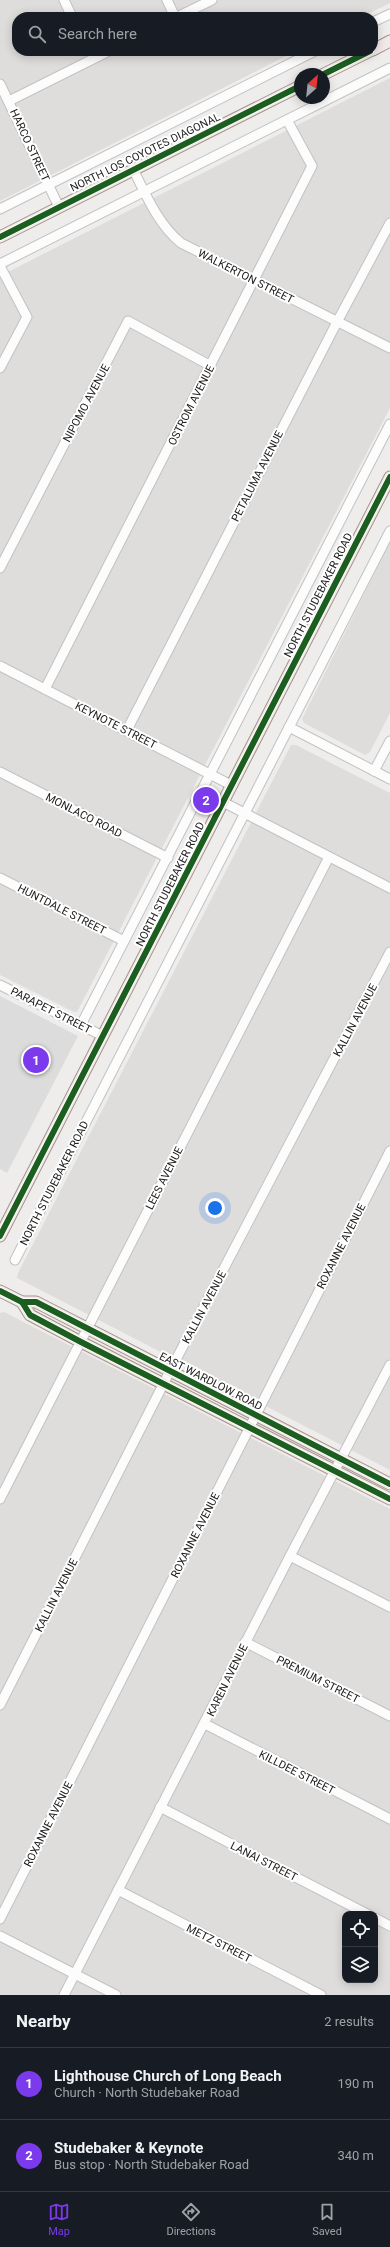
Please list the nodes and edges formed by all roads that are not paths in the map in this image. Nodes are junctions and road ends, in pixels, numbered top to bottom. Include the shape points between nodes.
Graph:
1 (64, 0) edge
2 (167, 0) edge
3 (212, 0) edge
4 (70, 12) edge
5 (173, 12) edge
6 (187, 12) edge
7 (390, 14) edge
8 (378, 20) edge
9 (390, 41) edge
10 (378, 47) edge
11 (88, 56) edge
12 (305, 56) edge
13 (360, 56) edge
14 (390, 68) edge
15 (330, 71) edge
16 (0, 84) edge
17 (294, 89) edge
18 (9, 101) junction
19 (287, 120) junction
20 (133, 169) junction
21 (48, 185) junction
22 (144, 191) junction
23 (59, 207) junction
24 (0, 209) edge
25 (390, 223) edge
26 (0, 237) edge
27 (0, 265) edge
28 (254, 280) junction
29 (337, 322) junction
30 (390, 348) edge
31 (211, 366) junction
32 (0, 368) edge
33 (390, 424) edge
34 (390, 477) edge
35 (390, 531) edge
36 (0, 568) edge
37 (0, 666) edge
38 (45, 689) junction
39 (289, 727) junction
40 (127, 730) junction
41 (390, 741) edge
42 (374, 771) junction
43 (0, 772) edge
44 (210, 774) junction
45 (390, 779) edge
46 (231, 785) junction
47 (223, 802) junction
48 (245, 814) junction
49 (329, 856) junction
50 (168, 858) junction
51 (0, 878) edge
52 (390, 888) edge
53 (124, 941) junction
54 (390, 952) edge
55 (0, 985) edge
56 (81, 1025) junction
57 (103, 1036) junction
58 (390, 1152) edge
59 (0, 1236) edge
60 (15, 1260) dead end
61 (0, 1291) edge
62 (22, 1302) junction
63 (87, 1329) junction
64 (81, 1342) junction
65 (390, 1365) edge
66 (170, 1371) junction
67 (164, 1384) junction
68 (255, 1415) junction
69 (249, 1428) junction
70 (342, 1459) junction
71 (335, 1471) junction
72 (390, 1484) edge
73 (0, 1499) edge
74 (390, 1499) edge
75 (290, 1556) junction
76 (390, 1607) edge
77 (245, 1642) junction
78 (0, 1705) edge
79 (390, 1716) edge
80 (205, 1724) junction
81 (160, 1807) junction
82 (390, 1819) edge
83 (118, 1890) junction
84 (361, 1911) edge
85 (0, 1919) edge
86 (378, 1920) edge
87 (390, 1926) edge
88 (0, 1936) edge
89 (75, 1974) junction
90 (64, 1995) edge
91 (116, 1995) edge
92 (321, 1995) edge

1 - 4 street
2 - 5 street
3 - 6 street
7 - 8 street
9 - 10 main road
11 - 18 street
12 - 21 street, NORTH LOS COYOTES DIAGONAL
13 - 15 main road
14 - 19 street
16 - 18 street, HARCO STREET
17 - 20 main road, NORTH LOS COYOTES DIAGONAL
18 - 21 street, HARCO STREET
19 - 22 street
19 - 28 street, OSTROM AVENUE via 312,166
20 - 22 street, WALKERTON STREET
20 - 23 main road, NORTH LOS COYOTES DIAGONAL
21 - 23 street, HARCO STREET
21 - 24 street, NORTH LOS COYOTES DIAGONAL
22 - 27 street
22 - 28 street, WALKERTON STREET via 160,220 175,238
23 - 26 main road, NORTH LOS COYOTES DIAGONAL
25 - 29 street, PETALUMA AVENUE
27 - 32 street via 27,317
28 - 29 street, WALKERTON STREET
28 - 31 street, OSTROM AVENUE
29 - 30 street, WALKERTON STREET
29 - 40 street, PETALUMA AVENUE
31 - 36 street, NIPOMO AVENUE via 128,321
31 - 38 street, OSTROM AVENUE
33 - 44 street, NORTH STUDEBAKER ROAD
34 - 46 main road, NORTH STUDEBAKER ROAD
35 - 39 street, NORTH STUDEBAKER ROAD
37 - 38 street, KEYNOTE STREET
38 - 40 street, KEYNOTE STREET
39 - 42 street
39 - 48 street, NORTH STUDEBAKER ROAD
40 - 44 street, KEYNOTE STREET
41 - 42 street
42 - 45 street
43 - 50 street, MONLACO ROAD
44 - 46 street, KEYNOTE STREET
44 - 50 street, NORTH STUDEBAKER ROAD
46 - 47 main road, NORTH STUDEBAKER ROAD
47 - 48 street
47 - 57 main road, NORTH STUDEBAKER ROAD
48 - 49 street
48 - 60 street, NORTH STUDEBAKER ROAD
49 - 52 street
49 - 63 street, LEES AVENUE
50 - 53 street, NORTH STUDEBAKER ROAD
51 - 53 street, HUNTDALE STREET
53 - 56 street, NORTH STUDEBAKER ROAD
54 - 66 street, KALLIN AVENUE
55 - 56 street, PARAPET STREET
56 - 57 street, PARAPET STREET
57 - 59 main road, NORTH STUDEBAKER ROAD
58 - 68 street, ROXANNE AVENUE
61 - 62 main road, EAST WARDLOW ROAD
62 - 63 main road, EAST WARDLOW ROAD via 36,1302
62 - 64 main road, EAST WARDLOW ROAD via 30,1315
63 - 64 street, LEES AVENUE
63 - 66 main road, EAST WARDLOW ROAD
64 - 67 main road, EAST WARDLOW ROAD
64 - 73 street, LEES AVENUE
65 - 70 street, KAREN AVENUE
66 - 67 street, KALLIN AVENUE
66 - 68 main road, EAST WARDLOW ROAD
67 - 69 main road, EAST WARDLOW ROAD
67 - 78 street, KALLIN AVENUE
68 - 69 street, ROXANNE AVENUE
68 - 70 main road, EAST WARDLOW ROAD
69 - 71 main road, EAST WARDLOW ROAD
69 - 85 street, ROXANNE AVENUE
70 - 71 street, KAREN AVENUE
70 - 72 main road, EAST WARDLOW ROAD
71 - 74 main road, EAST WARDLOW ROAD
71 - 75 street, KAREN AVENUE
75 - 76 street
75 - 77 street, KAREN AVENUE
77 - 79 street, PREMIUM STREET
77 - 80 street, KAREN AVENUE
80 - 81 street, KAREN AVENUE
80 - 82 street, KILLDEE STREET
81 - 83 street, KAREN AVENUE
81 - 84 street, LANAI STREET
83 - 89 street, KAREN AVENUE
83 - 92 street, METZ STREET
86 - 87 street
88 - 89 street
89 - 90 street, KAREN AVENUE
89 - 91 street

